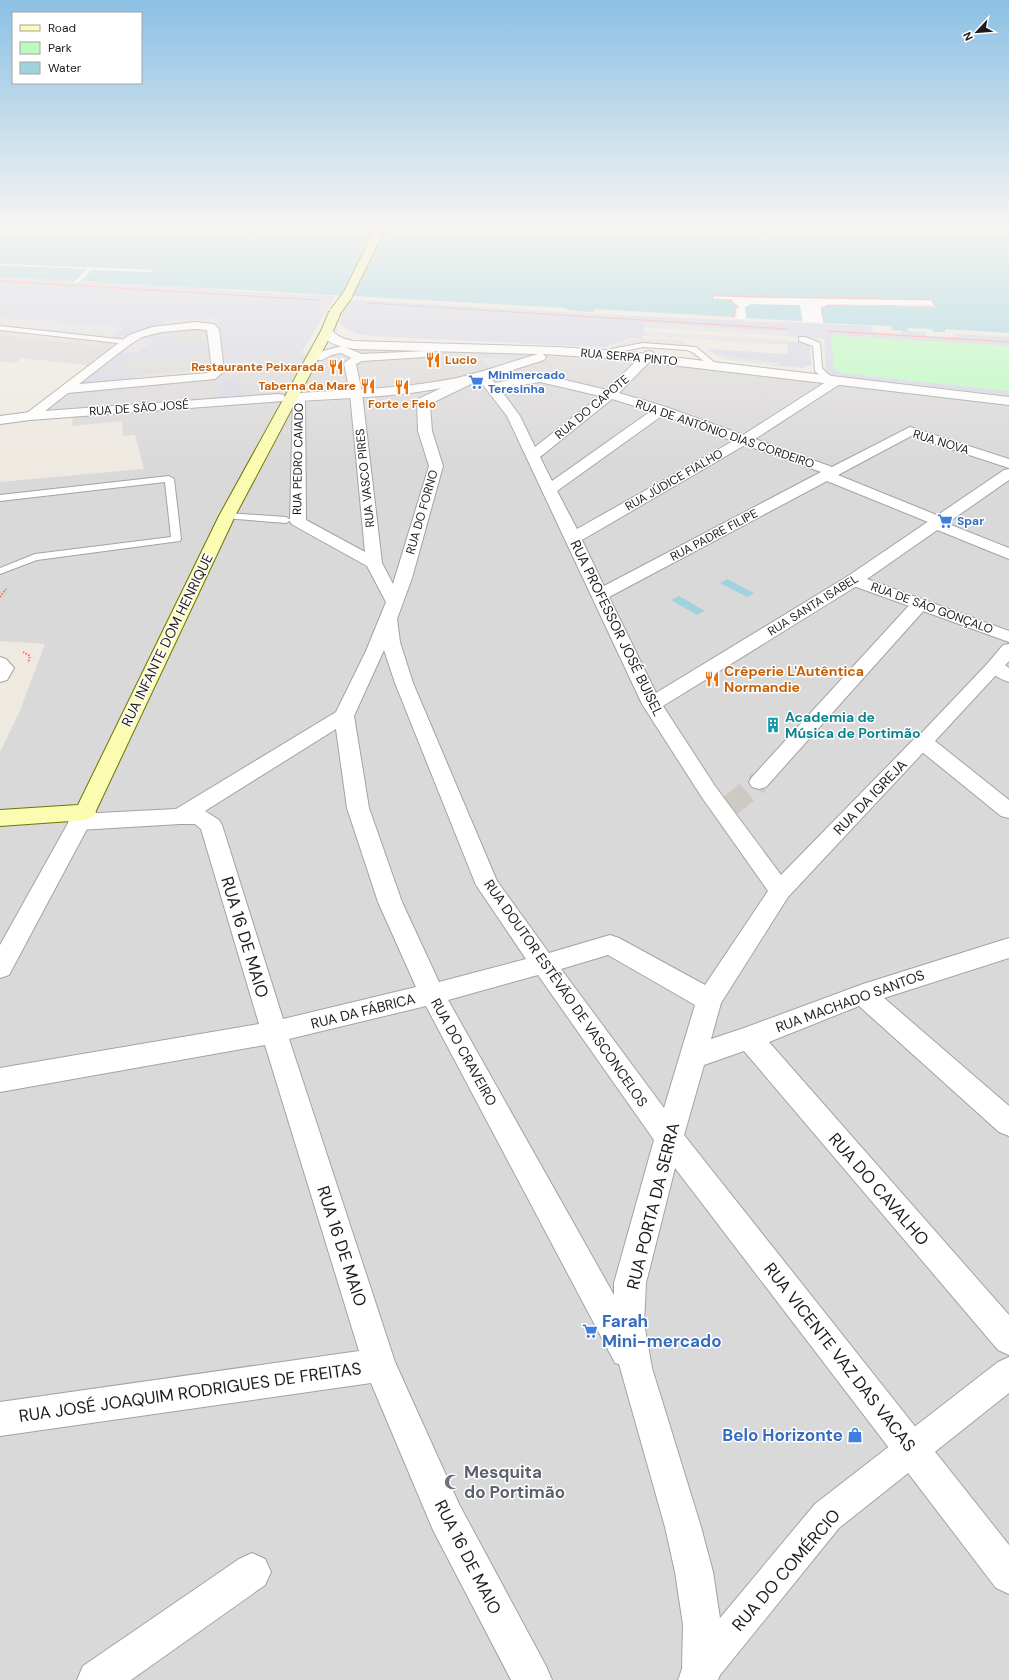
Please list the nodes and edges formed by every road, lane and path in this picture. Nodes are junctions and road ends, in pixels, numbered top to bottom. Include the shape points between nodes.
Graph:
1 (341, 305) edge
2 (402, 305) edge
3 (737, 305) edge
4 (827, 305) edge
5 (871, 305) edge
6 (936, 305) edge
7 (337, 312) junction
8 (734, 317) dead end
9 (824, 323) dead end
10 (0, 328) edge
11 (791, 329) dead end
12 (327, 331) junction
13 (822, 331) dead end
14 (802, 339) dead end
15 (391, 341) junction
16 (127, 342) junction
17 (1009, 342) edge
18 (343, 343) junction
19 (489, 345) junction
20 (508, 346) junction
21 (468, 350) junction
22 (525, 351) junction
23 (614, 351) junction
24 (564, 352) junction
25 (425, 354) dead end
26 (648, 356) junction
27 (314, 359) junction
28 (355, 361) junction
29 (710, 362) junction
30 (515, 364) junction
31 (482, 374) junction
32 (836, 382) junction
33 (65, 389) junction
34 (356, 393) junction
35 (610, 394) junction
36 (279, 398) dead end
37 (1009, 401) edge
38 (661, 410) junction
39 (30, 416) junction
40 (0, 420) edge
41 (744, 440) junction
42 (532, 456) junction
43 (1009, 464) edge
44 (1009, 472) edge
45 (830, 474) junction
46 (548, 491) junction
47 (0, 498) edge
48 (227, 516) junction
49 (292, 521) junction
50 (937, 522) junction
51 (573, 538) junction
52 (1009, 554) edge
53 (374, 563) junction
54 (1, 571) edge
55 (854, 580) junction
56 (600, 595) junction
57 (920, 604) junction
58 (391, 611) junction
59 (1009, 637) edge
60 (1009, 649) edge
61 (0, 663) edge
62 (1002, 671) edge
63 (0, 676) edge
64 (652, 704) junction
65 (344, 716) junction
66 (922, 742) junction
67 (759, 782) tunnel mouth
68 (1009, 811) edge
69 (180, 816) junction
70 (82, 817) junction
71 (0, 818) edge
72 (780, 891) junction
73 (1009, 948) edge
74 (544, 964) junction
75 (0, 968) edge
76 (432, 994) junction
77 (863, 994) junction
78 (709, 1000) junction
79 (274, 1032) junction
80 (749, 1038) junction
81 (692, 1057) junction
82 (0, 1080) edge
83 (1006, 1117) edge
84 (669, 1138) junction
85 (1009, 1339) edge
86 (380, 1364) junction
87 (636, 1368) junction
88 (1009, 1373) edge
89 (0, 1419) edge
90 (912, 1450) junction
91 (252, 1572) dead end
92 (1009, 1576) edge
93 (700, 1674) edge
94 (97, 1680) edge
95 (532, 1680) edge

1 - 7 main road, RUA INFANTE DOM HENRIQUE, bridge
2 - 11 path
3 - 8 path via 739,307 736,308
4 - 9 path via 821,308
5 - 6 path
7 - 12 main road, RUA INFANTE DOM HENRIQUE
7 - 15 street via 335,324 344,332
10 - 16 lane
12 - 18 street via 328,336
12 - 27 main road, RUA INFANTE DOM HENRIQUE
13 - 17 path
14 - 32 lane via 815,343 818,369
15 - 18 street via 361,340
15 - 19 street, RUA SERPA PINTO
16 - 33 street
16 - 33 street via 137,335 152,331 210,326 213,329 218,371 205,377
18 - 21 street, RUA SERPA PINTO
18 - 27 street via 325,348
19 - 20 street, RUA SERPA PINTO
19 - 21 street via 476,346
20 - 22 street
20 - 23 street, RUA SERPA PINTO
21 - 22 street, RUA SERPA PINTO
21 - 31 street, RUA PROFESSOR JOSÉ BUISEL
22 - 24 street, RUA SERPA PINTO
22 - 30 street via 530,357
23 - 26 street, RUA SERPA PINTO
23 - 29 lane via 643,345 687,348 693,349
24 - 26 street, RUA SERPA PINTO
24 - 30 street
25 - 28 street
26 - 29 street, RUA SERPA PINTO
26 - 32 street, RUA SERPA PINTO
26 - 35 street, RUA DO CAPOTE
27 - 28 street
27 - 48 main road, RUA INFANTE DOM HENRIQUE
28 - 34 street
29 - 32 street, RUA SERPA PINTO via 769,369
30 - 31 street
31 - 34 street via 440,385
31 - 35 street, RUA DE ANTÓNIO DIAS CORDEIRO via 540,378
31 - 42 street, RUA PROFESSOR JOSÉ BUISEL via 513,416
31 - 58 street, RUA DO FORNO via 424,402 425,431 436,466 404,578
32 - 37 street, RUA SERPA PINTO
32 - 41 street, RUA JÚDICE FIALHO
33 - 39 street
34 - 49 street, RUA PEDRO CAIADO via 299,396
34 - 53 street, RUA VASCO PIRES
35 - 38 street, RUA DE ANTÓNIO DIAS CORDEIRO
35 - 42 street, RUA DO CAPOTE
36 - 39 street, RUA DE SÃO JOSÉ
38 - 41 street, RUA DE ANTÓNIO DIAS CORDEIRO
38 - 46 street
39 - 40 street, RUA DE SÃO JOSÉ
41 - 45 street, RUA DE ANTÓNIO DIAS CORDEIRO
41 - 51 street, RUA JÚDICE FIALHO
42 - 46 street, RUA PROFESSOR JOSÉ BUISEL
43 - 45 street, RUA NOVA via 910,431
44 - 50 street, RUA SANTA ISABEL
45 - 50 street, RUA DE ANTÓNIO DIAS CORDEIRO
45 - 56 street, RUA PADRE FILIPE
46 - 51 street, RUA PROFESSOR JOSÉ BUISEL
47 - 54 lane via 169,479 176,539 36,557
48 - 49 lane
48 - 70 main road, RUA INFANTE DOM HENRIQUE
49 - 53 street
50 - 52 street, RUA DE ANTÓNIO DIAS CORDEIRO
50 - 55 street, RUA SANTA ISABEL
51 - 56 street, RUA PROFESSOR JOSÉ BUISEL
53 - 58 street
55 - 57 street, RUA DE SÃO GONÇALO
55 - 64 street, RUA SANTA ISABEL
56 - 64 street, RUA PROFESSOR JOSÉ BUISEL
57 - 59 street, RUA DE SÃO GONÇALO
57 - 67 street
58 - 65 street
58 - 74 street, RUA DOUTOR ESTÊVÃO DE VASCONCELOS via 391,642 404,683 487,885
60 - 62 street, RUA DA IGREJA
61 - 63 street via 5,668
62 - 66 street, RUA DA IGREJA
64 - 72 street, RUA PROFESSOR JOSÉ BUISEL
65 - 69 street
65 - 76 street, RUA DO CRAVEIRO via 358,808 390,902
66 - 68 street
66 - 72 street, RUA DA IGREJA
69 - 70 street, RUA 16 DE MAIO
69 - 79 street, RUA 16 DE MAIO via 200,817 211,825
70 - 71 main road
70 - 75 street, RUA INFANTE DOM HENRIQUE
72 - 78 street, RUA PORTA DA SERRA
73 - 77 street, RUA MACHADO SANTOS
74 - 76 street, RUA DA FÁBRICA
74 - 78 street, RUA DA FÁBRICA via 610,945
74 - 84 street, RUA DOUTOR ESTÊVÃO DE VASCONCELOS
76 - 79 street, RUA DA FÁBRICA
76 - 87 street, RUA DO CRAVEIRO
77 - 80 street, RUA MACHADO SANTOS
77 - 83 street
78 - 81 street, RUA PORTA DA SERRA
79 - 82 street, RUA DA FÁBRICA
79 - 86 street, RUA 16 DE MAIO
80 - 81 street, RUA MACHADO SANTOS
80 - 85 street, RUA DO CAVALHO
81 - 84 street, RUA PORTA DA SERRA
84 - 87 street, RUA PORTA DA SERRA via 630,1284 628,1323
84 - 90 street, RUA VICENTE VAZ DAS VACAS
86 - 89 street, RUA JOSÉ JOAQUIM RODRIGUES DE FREITAS
86 - 95 street, RUA 16 DE MAIO via 446,1517
87 - 93 street, RUA PORTA DA SERRA via 694,1572 702,1625
88 - 90 street, RUA DO COMÉRCIO
90 - 92 street, RUA VICENTE VAZ DAS VACAS
90 - 93 street, RUA DO COMÉRCIO via 827,1516
91 - 94 street

